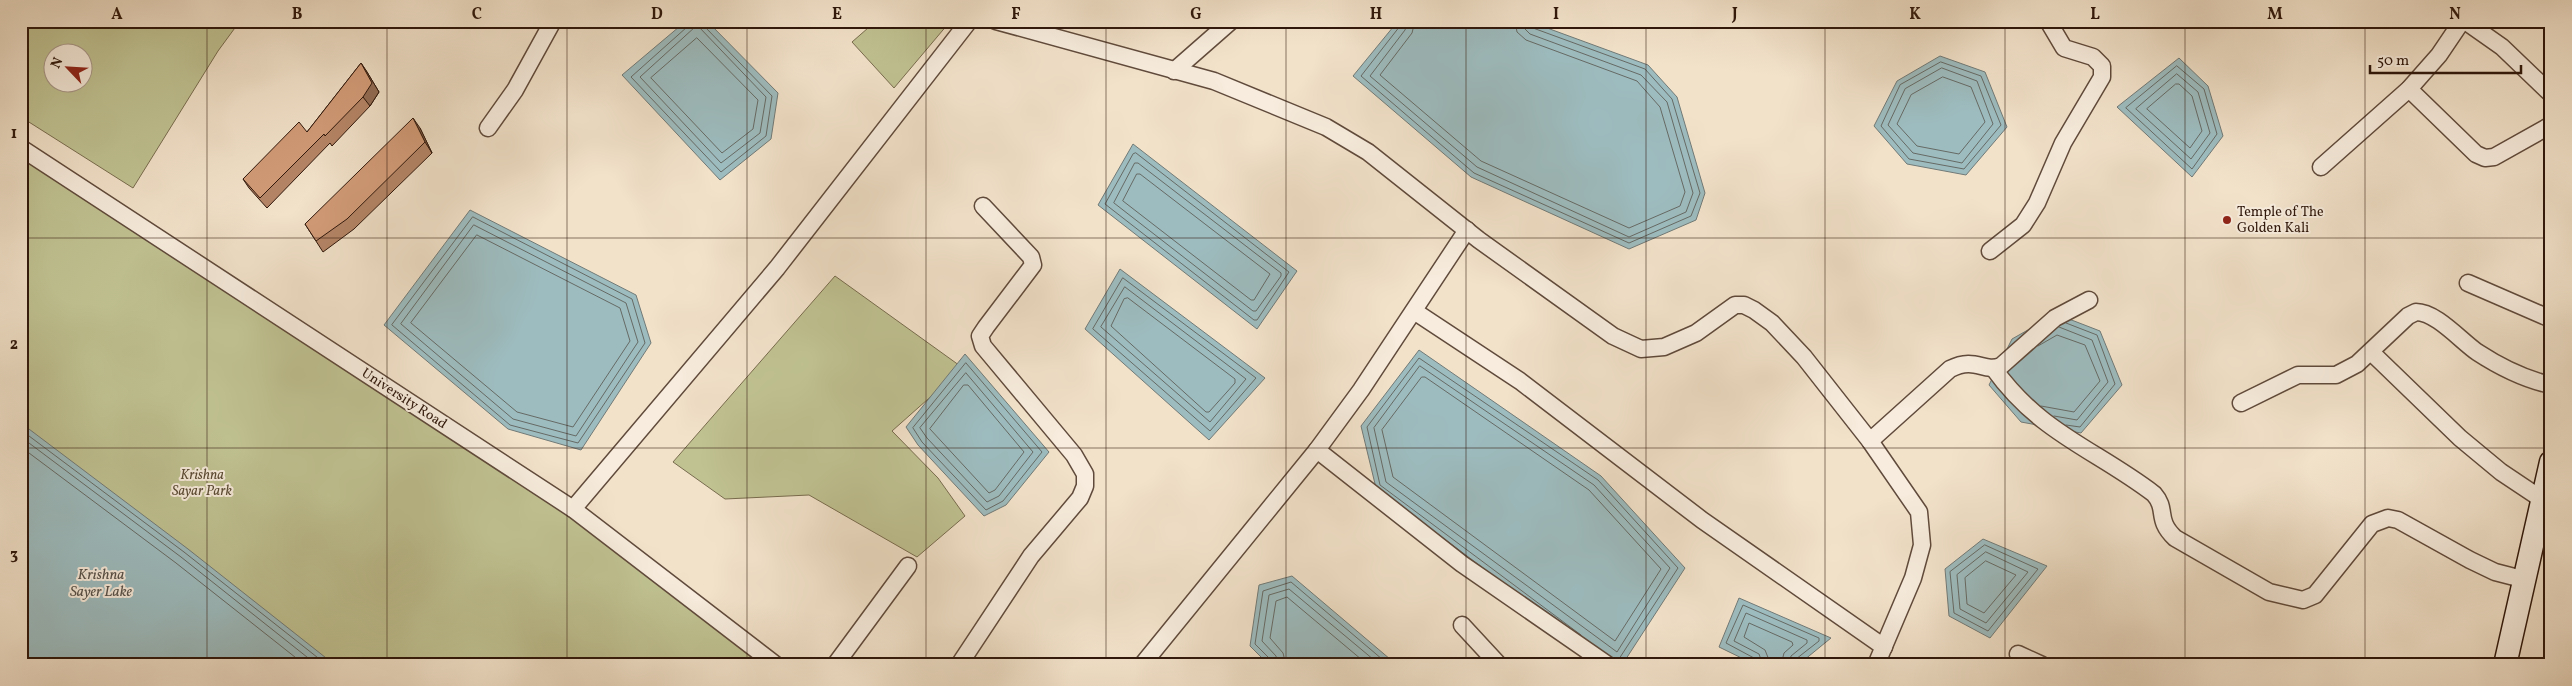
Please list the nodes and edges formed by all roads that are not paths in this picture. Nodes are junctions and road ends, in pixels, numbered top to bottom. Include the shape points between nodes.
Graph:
1 (552, 21) edge
2 (969, 21) edge
3 (996, 21) edge
4 (1230, 21) edge
5 (2048, 21) edge
6 (2464, 21) edge
7 (1174, 71) junction
8 (2409, 89) junction
9 (2551, 94) edge
10 (2551, 125) edge
11 (488, 128) dead end
12 (21, 148) edge
13 (2321, 167) dead end
14 (983, 206) dead end
15 (1467, 230) junction
16 (1990, 251) dead end
17 (2468, 283) dead end
18 (2089, 300) dead end
19 (1414, 311) junction
20 (2551, 319) edge
21 (2370, 352) junction
22 (1994, 369) junction
23 (2551, 385) edge
24 (2241, 403) dead end
25 (1870, 441) junction
26 (1318, 450) junction
27 (2551, 462) edge
28 (2543, 500) junction
29 (573, 509) junction
30 (908, 566) dead end
31 (2526, 580) junction
32 (1462, 625) dead end
33 (1884, 647) junction
34 (2018, 654) dead end
35 (776, 665) edge
36 (835, 665) edge
37 (959, 665) edge
38 (1142, 665) edge
39 (1500, 665) edge
40 (1608, 665) edge
41 (1876, 665) edge
42 (2042, 665) edge
43 (2505, 665) edge

1 - 11 street via 515,90
2 - 29 street via 777,268
3 - 7 street
4 - 7 street
5 - 16 street via 2064,48 2093,57 2102,66 2102,77 2063,143 2037,204 2023,225
6 - 8 street
6 - 9 street via 2502,47
7 - 15 street via 1247,93 1326,126 1368,152
8 - 10 street via 2476,154 2485,158 2494,157
8 - 13 street
12 - 29 street, University Road
14 - 37 street via 1031,257 1033,265 980,336 983,346 1074,454 1085,474 1085,486 1080,498 1031,556
15 - 19 street
15 - 25 street via 1613,336 1641,349 1664,347 1696,333 1735,305 1754,310 1772,323 1804,357
17 - 20 street
18 - 22 street via 2055,318
19 - 26 street
19 - 33 street via 1520,381 1702,520
21 - 23 street via 2408,316 2423,312 2506,370
21 - 24 street via 2357,364 2336,375 2298,375
21 - 28 street via 2460,438 2501,472
22 - 25 street via 1963,363 1950,369
22 - 31 street via 2026,408 2049,427 2154,494 2160,501 2162,520 2175,538 2269,592 2303,600 2315,595 2372,524 2388,518 2398,520 2495,572
25 - 33 street via 1920,512 1922,545 1913,578
26 - 38 street
26 - 40 street via 1462,564
27 - 28 main road
28 - 31 main road
29 - 35 street, University Road
30 - 36 street
31 - 43 main road
32 - 39 street
33 - 41 street
34 - 42 street

